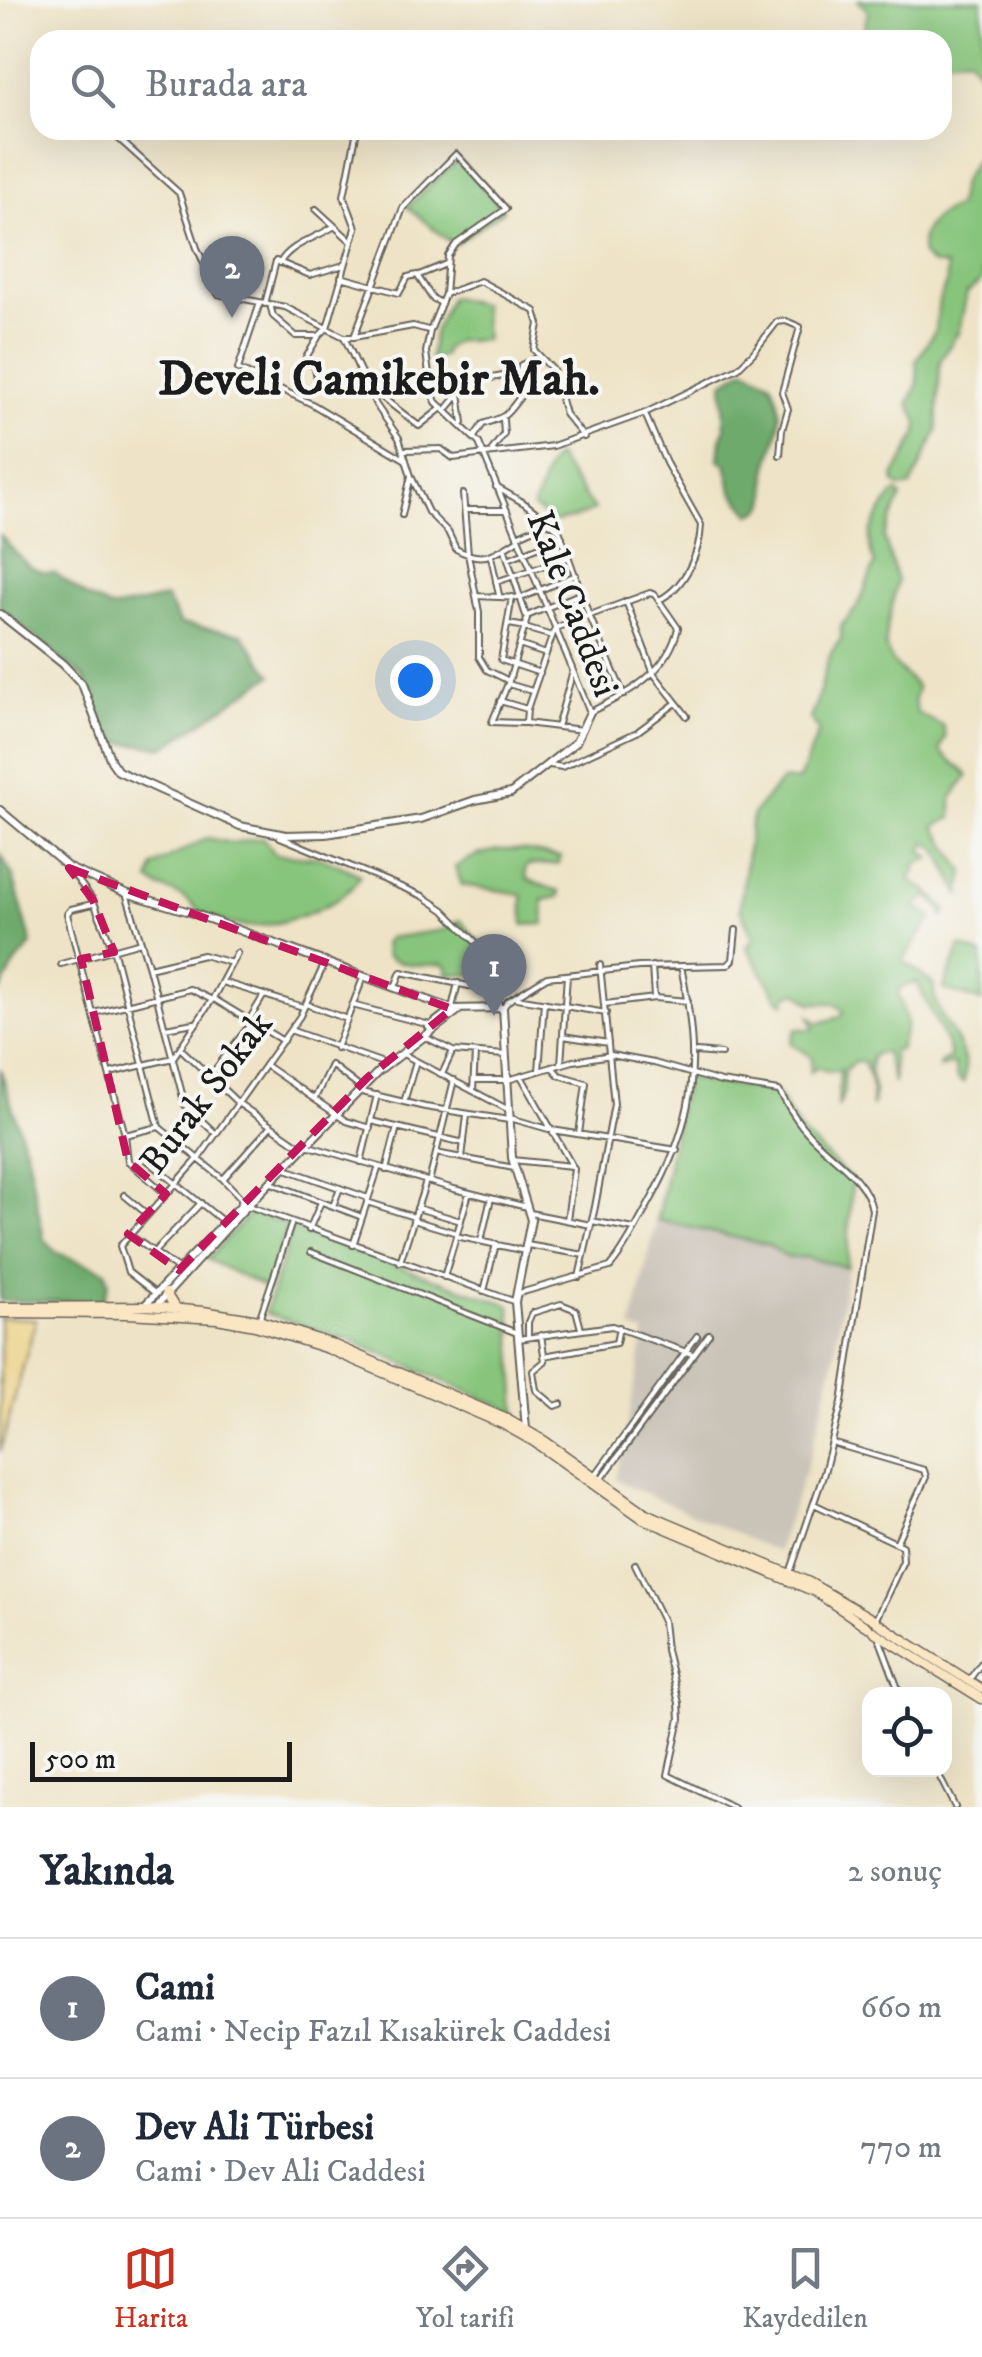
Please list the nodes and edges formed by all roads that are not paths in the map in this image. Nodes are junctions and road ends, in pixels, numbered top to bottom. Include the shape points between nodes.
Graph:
1 (119, 140) edge
2 (355, 140) edge
3 (316, 209) dead end
4 (334, 227) junction
5 (352, 242) junction
6 (280, 263) junction
7 (446, 264) junction
8 (345, 265) junction
9 (419, 276) junction
10 (342, 277) junction
11 (374, 285) junction
12 (446, 294) junction
13 (265, 304) junction
14 (441, 304) junction
15 (327, 328) junction
16 (430, 331) junction
17 (319, 336) junction
18 (344, 337) junction
19 (354, 337) junction
20 (540, 357) junction
21 (358, 372) junction
22 (516, 373) junction
23 (367, 387) junction
24 (344, 389) junction
25 (459, 393) junction
26 (444, 408) junction
27 (645, 413) junction
28 (502, 420) junction
29 (463, 424) junction
30 (474, 437) junction
31 (584, 437) junction
32 (404, 450) junction
33 (486, 453) junction
34 (780, 455) dead end
35 (406, 460) junction
36 (411, 476) junction
37 (496, 487) junction
38 (463, 494) dead end
39 (466, 510) junction
40 (506, 510) junction
41 (402, 515) dead end
42 (550, 521) junction
43 (562, 537) junction
44 (518, 538) junction
45 (505, 550) junction
46 (525, 552) junction
47 (468, 554) junction
48 (491, 556) junction
49 (570, 557) junction
50 (508, 559) junction
51 (533, 571) junction
52 (576, 575) junction
53 (514, 578) junction
54 (496, 582) junction
55 (540, 590) junction
56 (582, 594) junction
57 (476, 596) junction
58 (499, 597) junction
59 (512, 598) junction
60 (520, 598) junction
61 (659, 600) junction
62 (626, 601) junction
63 (548, 608) junction
64 (0, 614) edge
65 (589, 614) junction
66 (528, 616) junction
67 (509, 624) junction
68 (526, 628) junction
69 (555, 628) junction
70 (552, 636) junction
71 (520, 646) junction
72 (546, 654) junction
73 (514, 666) junction
74 (573, 672) junction
75 (540, 673) junction
76 (654, 674) junction
77 (508, 682) junction
78 (533, 691) junction
79 (624, 696) junction
80 (500, 701) junction
81 (676, 704) junction
82 (527, 709) junction
83 (590, 712) junction
84 (687, 716) dead end
85 (526, 723) junction
86 (556, 727) junction
87 (584, 731) junction
88 (550, 765) junction
89 (0, 810) edge
90 (276, 834) junction
91 (69, 868) junction
92 (126, 893) junction
93 (95, 903) junction
94 (736, 930) dead end
95 (142, 942) junction
96 (114, 952) junction
97 (237, 953) dead end
98 (81, 960) junction
99 (232, 963) junction
100 (325, 963) junction
101 (61, 964) dead end
102 (652, 966) junction
103 (682, 966) junction
104 (150, 968) junction
105 (601, 969) junction
106 (364, 975) junction
107 (567, 975) junction
108 (222, 982) junction
109 (458, 984) junction
110 (394, 988) junction
111 (498, 992) junction
112 (264, 995) junction
113 (157, 997) junction
114 (515, 998) junction
115 (654, 998) junction
116 (212, 1000) junction
117 (688, 1001) junction
118 (544, 1002) junction
119 (605, 1004) junction
120 (352, 1005) junction
121 (305, 1006) junction
122 (128, 1007) junction
123 (564, 1007) junction
124 (501, 1008) junction
125 (456, 1009) junction
126 (94, 1013) junction
127 (606, 1013) junction
128 (347, 1018) junction
129 (250, 1022) junction
130 (196, 1023) junction
131 (431, 1025) junction
132 (165, 1028) junction
133 (290, 1030) junction
134 (423, 1036) junction
135 (563, 1036) junction
136 (282, 1041) junction
137 (610, 1044) junction
138 (180, 1048) junction
139 (336, 1048) junction
140 (453, 1051) junction
141 (694, 1052) junction
142 (401, 1053) junction
143 (475, 1053) junction
144 (721, 1054) dead end
145 (506, 1055) junction
146 (611, 1055) junction
147 (173, 1058) junction
148 (416, 1061) junction
149 (382, 1064) junction
150 (561, 1064) junction
151 (266, 1065) junction
152 (142, 1067) junction
153 (552, 1067) junction
154 (539, 1071) junction
155 (110, 1073) junction
156 (442, 1074) junction
157 (210, 1076) junction
158 (521, 1076) junction
159 (694, 1076) junction
160 (454, 1080) junction
161 (474, 1080) junction
162 (508, 1080) junction
163 (358, 1088) junction
164 (473, 1091) junction
165 (378, 1096) junction
166 (314, 1098) junction
167 (404, 1102) junction
168 (238, 1103) junction
169 (446, 1111) junction
170 (335, 1112) junction
171 (468, 1115) junction
172 (509, 1116) junction
173 (370, 1125) junction
174 (160, 1126) junction
175 (271, 1126) junction
176 (398, 1128) junction
177 (552, 1130) junction
178 (215, 1133) junction
179 (125, 1134) junction
180 (579, 1134) junction
181 (440, 1138) junction
182 (608, 1138) junction
183 (464, 1143) junction
184 (303, 1145) junction
185 (677, 1150) junction
186 (436, 1153) junction
187 (198, 1158) junction
188 (462, 1158) junction
189 (147, 1160) dead end
190 (361, 1162) junction
191 (513, 1164) junction
192 (572, 1166) junction
193 (283, 1168) junction
194 (378, 1168) junction
195 (386, 1170) junction
196 (223, 1179) junction
197 (177, 1182) junction
198 (270, 1182) junction
199 (428, 1182) junction
200 (340, 1188) junction
201 (468, 1193) junction
202 (166, 1194) junction
203 (124, 1195) dead end
204 (490, 1198) junction
205 (368, 1200) junction
206 (201, 1202) junction
207 (321, 1202) junction
208 (246, 1203) junction
209 (333, 1206) junction
210 (417, 1208) junction
211 (528, 1210) junction
212 (147, 1214) junction
213 (362, 1217) junction
214 (414, 1218) junction
215 (567, 1220) junction
216 (460, 1221) junction
217 (224, 1223) junction
218 (592, 1223) junction
219 (291, 1224) junction
220 (634, 1229) junction
221 (309, 1230) junction
222 (128, 1234) junction
223 (457, 1234) junction
224 (481, 1241) junction
225 (496, 1244) junction
226 (353, 1245) junction
227 (526, 1248) junction
228 (154, 1252) junction
229 (311, 1252) dead end
230 (584, 1255) junction
231 (400, 1262) junction
232 (180, 1270) junction
233 (579, 1276) junction
234 (444, 1277) junction
235 (484, 1291) junction
236 (161, 1294) junction
237 (516, 1298) junction
238 (176, 1308) junction
239 (0, 1310) edge
240 (144, 1310) junction
241 (155, 1311) junction
242 (259, 1320) junction
243 (619, 1327) junction
244 (581, 1329) junction
245 (709, 1334) dead end
246 (541, 1335) junction
247 (518, 1336) junction
248 (696, 1336) dead end
249 (528, 1337) junction
250 (685, 1351) junction
251 (694, 1355) junction
252 (544, 1356) junction
253 (561, 1404) dead end
254 (526, 1429) junction
255 (832, 1444) junction
256 (597, 1479) junction
257 (814, 1504) junction
258 (897, 1541) junction
259 (635, 1564) dead end
260 (790, 1574) junction
261 (874, 1626) junction
262 (982, 1662) edge
263 (970, 1680) junction
264 (897, 1687) edge
265 (982, 1689) edge
266 (982, 1699) edge
267 (939, 1777) edge
268 (733, 1807) edge
269 (954, 1807) edge

1 - 13 street via 180,193 218,294
2 - 5 street via 344,196 356,224
3 - 4 street
4 - 5 street
4 - 6 street via 287,250
5 - 8 street
6 - 8 street via 310,275
6 - 13 street
7 - 9 street
7 - 11 street via 456,244 506,210 456,154 403,208
7 - 12 street
8 - 10 street
9 - 11 street via 408,277 399,293
9 - 14 street
10 - 11 street
10 - 15 street
11 - 19 street
12 - 14 street
12 - 20 street via 480,281 533,309 539,324 533,346
13 - 15 street
13 - 17 street via 294,335
13 - 35 street via 238,369
14 - 16 street
15 - 17 street
15 - 18 street
16 - 19 street via 412,326
16 - 26 street via 430,390
17 - 24 street via 305,359 318,378
18 - 19 street
18 - 21 street
20 - 22 street
20 - 31 street via 554,373 564,414
21 - 23 street
21 - 24 street
22 - 25 street via 472,380
22 - 28 street via 520,397
23 - 24 street
23 - 26 street via 419,426
23 - 32 street
25 - 26 street
25 - 29 street
26 - 29 street, Kale Caddesi
27 - 31 street
27 - 34 street via 738,368 786,321 800,328 782,392 788,410
27 - 61 street via 702,528 682,582
28 - 30 street via 483,424
28 - 33 street via 504,434
29 - 30 street, Kale Caddesi
30 - 33 street, Kale Caddesi
31 - 33 street
32 - 33 street via 441,449 452,458
32 - 35 street
33 - 37 street, Kale Caddesi
35 - 36 street
36 - 41 street
36 - 47 street via 430,516
37 - 40 street, Kale Caddesi
37 - 42 street
38 - 39 street
39 - 40 street
39 - 47 street
40 - 44 street, Kale Caddesi
42 - 43 street
42 - 44 street
43 - 46 street
43 - 49 street
44 - 45 street
44 - 46 street, Kale Caddesi
45 - 48 street
45 - 50 street
46 - 50 street
46 - 51 street, Kale Caddesi
47 - 48 street
47 - 57 street
48 - 54 street
49 - 51 street
49 - 52 street
50 - 53 street
51 - 53 street
51 - 55 street, Kale Caddesi
52 - 55 street
52 - 56 street
53 - 54 street
53 - 60 street
54 - 58 street
55 - 60 street
55 - 63 street, Kale Caddesi
56 - 63 street
56 - 65 street
57 - 58 street
57 - 77 street via 480,660
58 - 59 street
59 - 60 street
59 - 67 street
60 - 66 street
61 - 62 street via 650,592
61 - 76 street via 678,632
62 - 65 street
62 - 76 street
63 - 66 street
63 - 69 street, Kale Caddesi
64 - 90 street, Kale Caddesi via 77,678 118,770 225,822
65 - 69 street
65 - 79 street
66 - 68 street
67 - 68 street
67 - 73 street via 501,660
68 - 70 street
68 - 71 street
69 - 70 street
69 - 74 street, Kale Caddesi
70 - 72 street
71 - 72 street
71 - 73 street
72 - 75 street
73 - 75 street
73 - 77 street
74 - 83 street, Kale Caddesi
74 - 86 street
75 - 78 street
76 - 79 street
76 - 81 street
77 - 78 street
77 - 80 street
78 - 82 street
79 - 83 street
80 - 82 street
80 - 85 street via 492,722
81 - 84 street
81 - 88 street via 637,732 562,767
82 - 85 street
83 - 87 street, Kale Caddesi
85 - 86 street
86 - 87 street
87 - 88 street, Kale Caddesi
88 - 90 street, Kale Caddesi via 511,793 420,819 316,835
89 - 91 street
90 - 111 street via 439,906 492,960
91 - 92 street
91 - 93 street
92 - 95 street
92 - 100 street
93 - 96 street
93 - 98 street via 68,911
94 - 103 street via 731,964
95 - 96 street
95 - 104 street
96 - 98 street
96 - 122 street
97 - 99 street
98 - 101 street
98 - 126 street
99 - 104 street via 203,955
99 - 108 street
100 - 106 street
100 - 121 street, Burak Sokak
102 - 103 street
102 - 105 street
102 - 115 street
103 - 117 street
104 - 113 street
105 - 107 street
105 - 119 street
106 - 110 street
106 - 120 street
107 - 114 street via 542,978
107 - 123 street
108 - 112 street
108 - 116 street
109 - 110 street via 401,972
109 - 111 street
109 - 125 street
110 - 125 street
111 - 124 street
112 - 121 street
112 - 129 street
113 - 116 street via 192,988
113 - 122 street
113 - 132 street
114 - 118 street
114 - 124 street
115 - 117 street
115 - 119 street
116 - 129 street
116 - 130 street
117 - 141 street
118 - 123 street
118 - 154 street
119 - 127 street
120 - 128 street
120 - 131 street
121 - 128 street
121 - 133 street, Burak Sokak
122 - 126 street
122 - 152 street
123 - 127 street
123 - 135 street
124 - 125 street
124 - 145 street
125 - 131 street
125 - 134 street
126 - 155 street
127 - 137 street
128 - 139 street
129 - 136 street
129 - 157 street
130 - 132 street
130 - 138 street
131 - 149 street
132 - 147 street
133 - 136 street, Burak Sokak
133 - 139 street
134 - 140 street
134 - 142 street
135 - 137 street
135 - 150 street
136 - 151 street, Burak Sokak
137 - 146 street
138 - 147 street
138 - 157 street
139 - 149 street
140 - 143 street
140 - 156 street
141 - 144 street
141 - 159 street
142 - 148 street
142 - 163 street
143 - 145 street
143 - 161 street
145 - 162 street
146 - 150 street
146 - 159 street
146 - 182 street
147 - 152 street
147 - 178 street via 186,1107
148 - 156 street
148 - 167 street
149 - 163 street
150 - 153 street
151 - 166 street
151 - 168 street, Burak Sokak
152 - 155 street
152 - 174 street
153 - 154 street
153 - 180 street via 586,1083
154 - 158 street
155 - 179 street
156 - 160 street
157 - 168 street
158 - 162 street
158 - 177 street
159 - 185 street
159 - 255 street via 779,1091 872,1204 854,1344
160 - 164 street
160 - 169 street
161 - 162 street
161 - 164 street
162 - 172 street
163 - 165 street
163 - 166 street via 330,1066
163 - 170 street
164 - 172 street
165 - 167 street
165 - 173 street
166 - 170 street
167 - 169 street
168 - 175 street
168 - 178 street, Burak Sokak
169 - 171 street
169 - 181 street
170 - 173 street
170 - 184 street
171 - 172 street
171 - 183 street
172 - 177 street
172 - 191 street
173 - 176 street
173 - 190 street
174 - 179 street
174 - 187 street
175 - 184 street
175 - 196 street
176 - 181 street
176 - 195 street
177 - 180 street
177 - 192 street
178 - 187 street, Burak Sokak
179 - 202 street via 128,1161
180 - 182 street
181 - 183 street
181 - 186 street
182 - 185 street
182 - 218 street
183 - 188 street
184 - 190 street
184 - 193 street
184 - 208 street
185 - 220 street
186 - 188 street
186 - 199 street
187 - 196 street
187 - 197 street, Burak Sokak
188 - 191 street
189 - 197 street
190 - 194 street
191 - 192 street
191 - 211 street
192 - 215 street
193 - 198 street
193 - 200 street
194 - 195 street
194 - 205 street
195 - 199 street
196 - 208 street
197 - 202 street, Burak Sokak
197 - 206 street
198 - 207 street
198 - 208 street
199 - 201 street
199 - 210 street
200 - 205 street
200 - 209 street
201 - 204 street
201 - 216 street
202 - 212 street, Burak Sokak
203 - 212 street
204 - 211 street
204 - 224 street
205 - 213 street
205 - 214 street
206 - 217 street
206 - 228 street
207 - 209 street
207 - 221 street
208 - 217 street
208 - 219 street
208 - 236 street
209 - 213 street
210 - 214 street
210 - 216 street
211 - 215 street
211 - 227 street
212 - 222 street, Burak Sokak
213 - 226 street
214 - 223 street
214 - 231 street
215 - 218 street
216 - 223 street
217 - 232 street
218 - 220 street
218 - 230 street
219 - 221 street
219 - 242 street
220 - 233 street via 610,1267
221 - 226 street
222 - 228 street
222 - 236 street, Burak Sokak via 120,1248 128,1272
223 - 224 street
223 - 234 street
224 - 225 street
225 - 227 street
225 - 235 street
226 - 231 street
227 - 230 street
227 - 237 street
228 - 232 street
229 - 247 street
230 - 233 street
231 - 234 street
232 - 236 street
233 - 237 street
234 - 235 street
235 - 237 street
236 - 238 main road
236 - 240 street
236 - 241 street
237 - 247 street
238 - 241 main road
238 - 242 main road
239 - 240 main road
240 - 241 main road
241 - 261 main road via 255,1326 430,1392 534,1442 652,1524 815,1592
242 - 254 main road via 362,1355
243 - 244 street
243 - 250 street
243 - 252 street via 616,1344
244 - 246 street
244 - 249 street via 576,1310 561,1304 532,1313
245 - 251 street
246 - 249 street
246 - 252 street
247 - 249 street
247 - 254 street
248 - 250 street
250 - 251 street
250 - 256 street
251 - 256 street
252 - 253 street via 534,1370 536,1390
254 - 256 main road
255 - 257 street
255 - 258 street via 924,1470
256 - 260 main road via 664,1522
257 - 258 street
257 - 260 street
258 - 261 street via 904,1562
259 - 268 street via 663,1620 679,1702 668,1775
260 - 261 main road via 839,1598
261 - 263 main road
261 - 264 street
261 - 266 main road
262 - 263 street
263 - 265 main road
267 - 269 street

